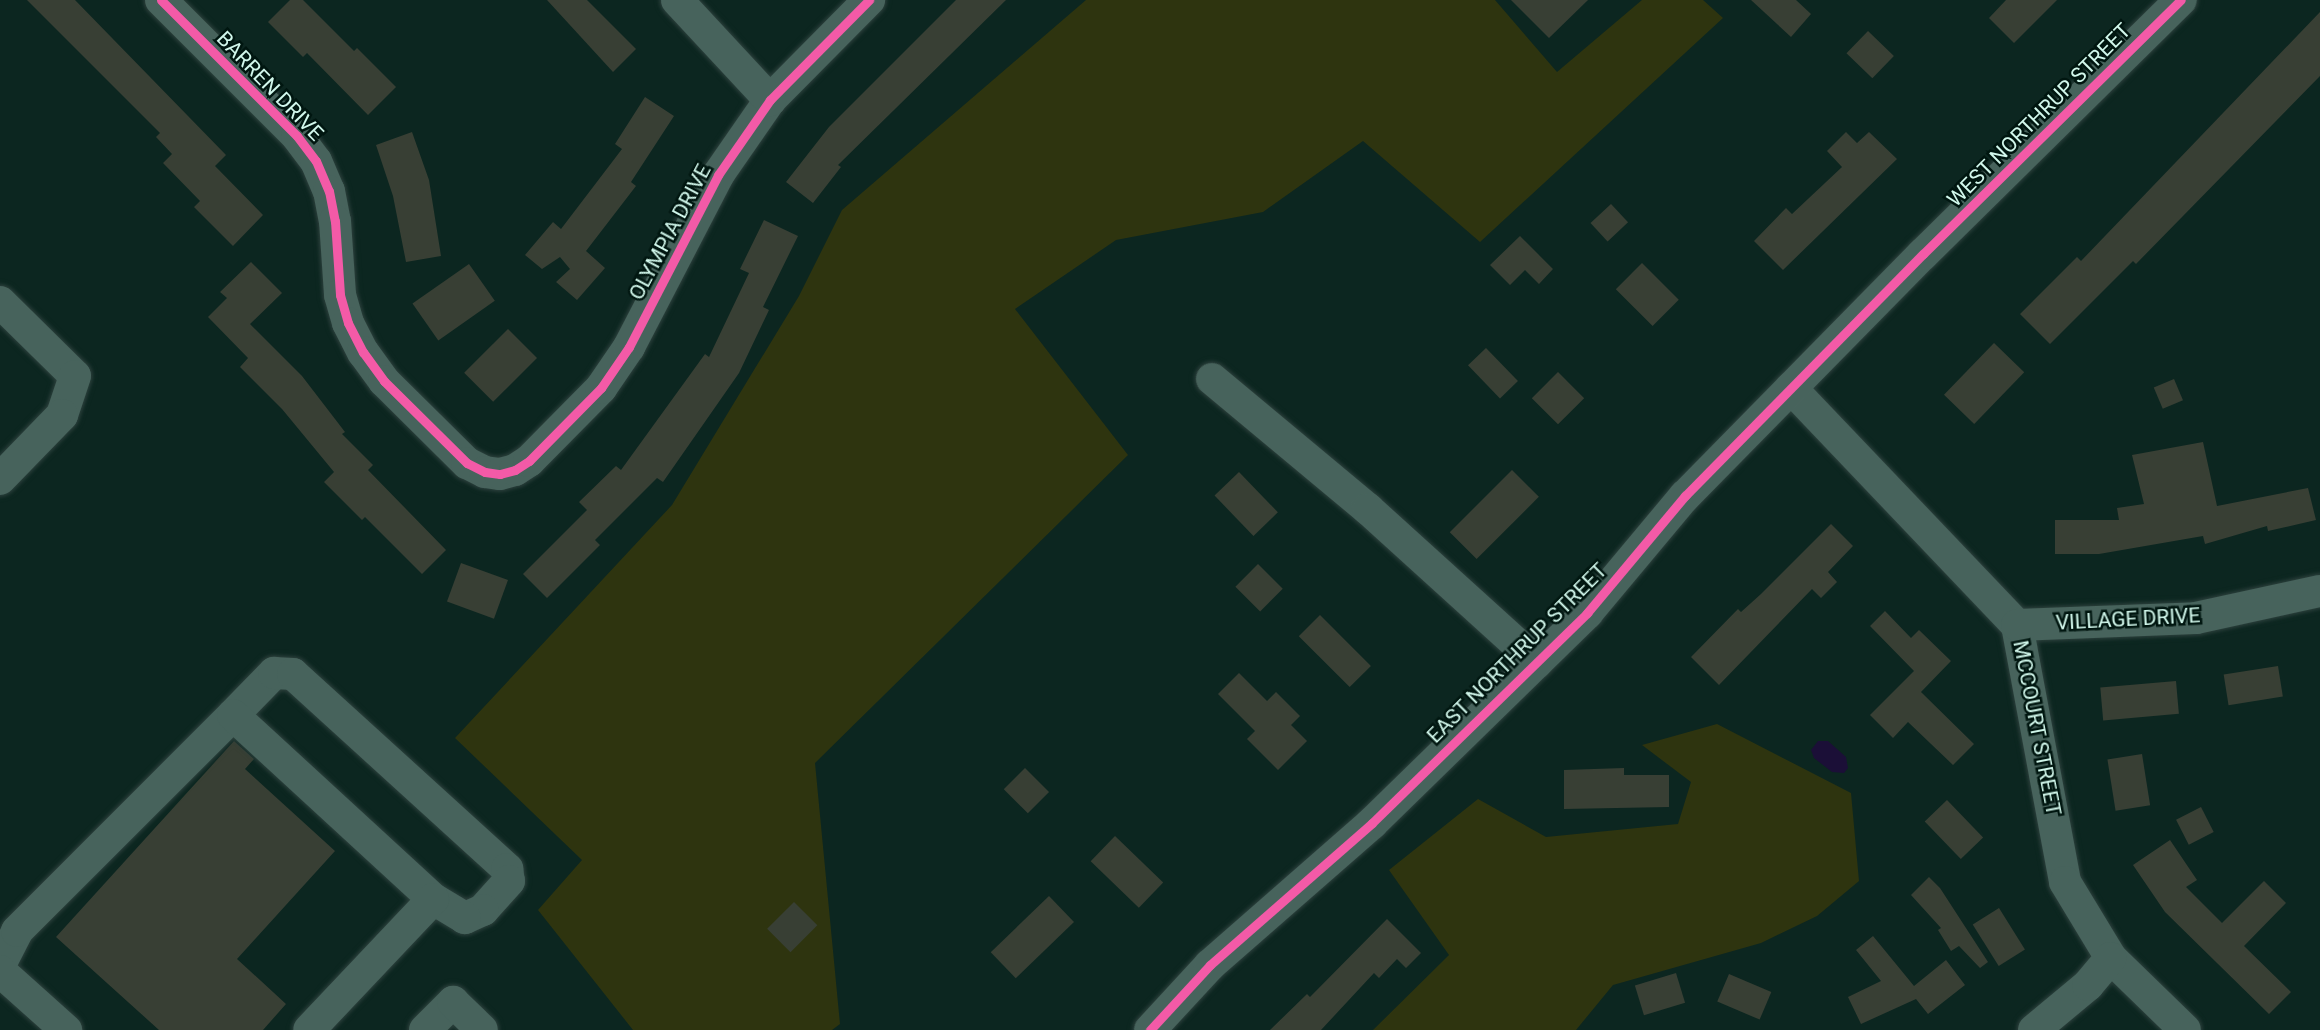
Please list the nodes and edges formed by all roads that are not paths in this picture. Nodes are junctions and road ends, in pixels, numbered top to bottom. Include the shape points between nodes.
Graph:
1 (161, 0) edge
2 (677, 0) edge
3 (869, 0) edge
4 (2180, 0) edge
5 (770, 100) junction
6 (1923, 254) joint
7 (0, 302) edge
8 (1212, 379) dead end
9 (1791, 388) junction
10 (500, 474) joint
11 (0, 479) edge
12 (2320, 591) edge
13 (2017, 625) junction
14 (1537, 662) junction
15 (233, 715) junction
16 (433, 899) junction
17 (2111, 958) junction
18 (0, 965) edge
19 (0, 971) edge
20 (66, 1030) edge
21 (309, 1030) edge
22 (425, 1030) edge
23 (482, 1030) edge
24 (1150, 1030) edge
25 (2034, 1030) edge
26 (2185, 1030) edge

1 - 10 street, BARREN DRIVE via 297,136 316,161 335,221 340,295 363,352 384,381 467,463
2 - 5 street
3 - 5 street, OLYMPIA DRIVE
4 - 6 street, WEST NORTHRUP STREET
5 - 10 street, OLYMPIA DRIVE via 718,175 629,346 601,388 529,461
6 - 9 street, EAST NORTHRUP STREET
7 - 11 street via 75,376 62,415
8 - 14 street via 1368,509
9 - 13 street, MCCOURT STREET
9 - 14 street, EAST NORTHRUP STREET via 1685,496 1587,612
12 - 13 street, VILLAGE DRIVE via 2196,618
13 - 17 street, MCCOURT STREET via 2065,882
14 - 24 street, EAST NORTHRUP STREET via 1372,823 1210,965
15 - 16 street
15 - 16 street via 274,673 293,674 507,869 509,881 483,910 465,918
15 - 18 street via 17,931
16 - 21 street
17 - 25 street via 2088,985
17 - 26 street, MCCOURT STREET
19 - 20 street
22 - 23 street via 453,1002

